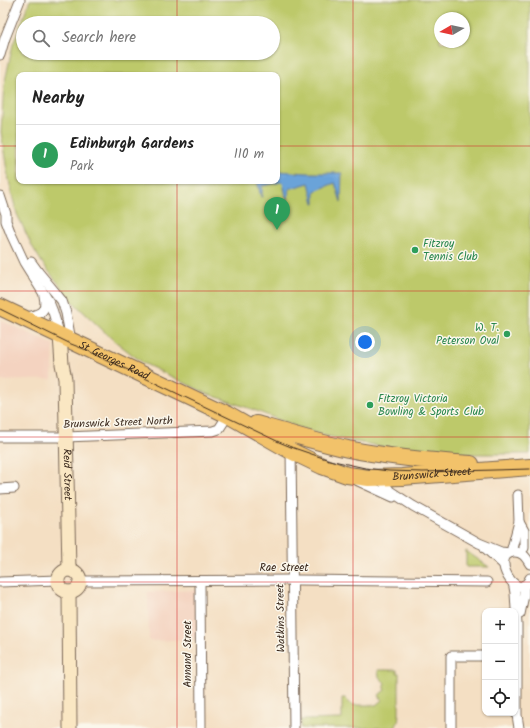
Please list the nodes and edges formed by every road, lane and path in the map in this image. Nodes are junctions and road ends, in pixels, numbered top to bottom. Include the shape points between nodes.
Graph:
1 (20, 0) edge
2 (0, 51) edge
3 (0, 196) edge
4 (3, 211) edge
5 (42, 290) junction
6 (0, 307) edge
7 (23, 318) junction
8 (65, 338) junction
9 (228, 415) junction
10 (292, 435) junction
11 (0, 437) edge
12 (66, 437) junction
13 (349, 449) joint
14 (291, 451) junction
15 (524, 467) edge
16 (347, 475) junction
17 (379, 478) junction
18 (14, 488) dead end
19 (0, 489) edge
20 (518, 495) dead end
21 (413, 506) junction
22 (519, 522) junction
23 (479, 543) junction
24 (524, 548) dead end
25 (510, 552) junction
26 (530, 563) edge
27 (504, 565) junction
28 (69, 570) junction
29 (58, 580) junction
30 (292, 580) junction
31 (81, 581) junction
32 (200, 581) junction
33 (0, 582) edge
34 (487, 582) dead end
35 (513, 583) junction
36 (527, 583) edge
37 (70, 592) junction
38 (516, 608) edge
39 (518, 621) edge
40 (482, 656) edge
41 (516, 680) edge
42 (70, 728) edge
43 (200, 728) edge
44 (294, 728) edge
45 (451, 728) edge
46 (519, 728) edge

1 - 2 street
3 - 4 street
4 - 5 street via 19,253
4 - 8 street via 11,219 36,269 62,301 66,313
5 - 7 street via 46,303 43,311
5 - 8 street
6 - 7 highway, St Georges Road
7 - 8 highway, St Georges Road
8 - 9 highway, St Georges Road
8 - 12 street, Reid Street via 71,351 65,379
9 - 10 highway, St Georges Road
9 - 12 street, Brunswick Street North via 221,426 213,431
9 - 14 highway, St Georges Road
10 - 13 highway, St Georges Road
10 - 14 street, Watkins Street
11 - 12 street, Brunswick Street North
12 - 28 street, Reid Street
13 - 15 highway, Brunswick Street via 407,458
14 - 16 highway, St Georges Road
14 - 30 street, Watkins Street
15 - 17 highway, Brunswick Street
16 - 17 highway, Brunswick Street
16 - 21 street
17 - 21 street via 390,491
18 - 19 street
20 - 22 street
21 - 23 street
22 - 24 street via 524,531
22 - 25 street
23 - 25 street via 501,552
23 - 27 street
25 - 26 street via 522,554
25 - 27 street via 504,558
27 - 35 street via 505,572
28 - 29 street via 61,573
28 - 31 street via 79,574
29 - 33 street
29 - 37 street via 62,590
30 - 32 street, Rae Street
30 - 34 street, Rae Street
30 - 44 street, Watkins Street
31 - 32 street, Rae Street
31 - 37 street via 78,588
32 - 43 street, Annand Street
35 - 36 street via 518,586
35 - 38 street
36 - 39 street
37 - 42 street
40 - 45 street via 451,656
41 - 46 street

